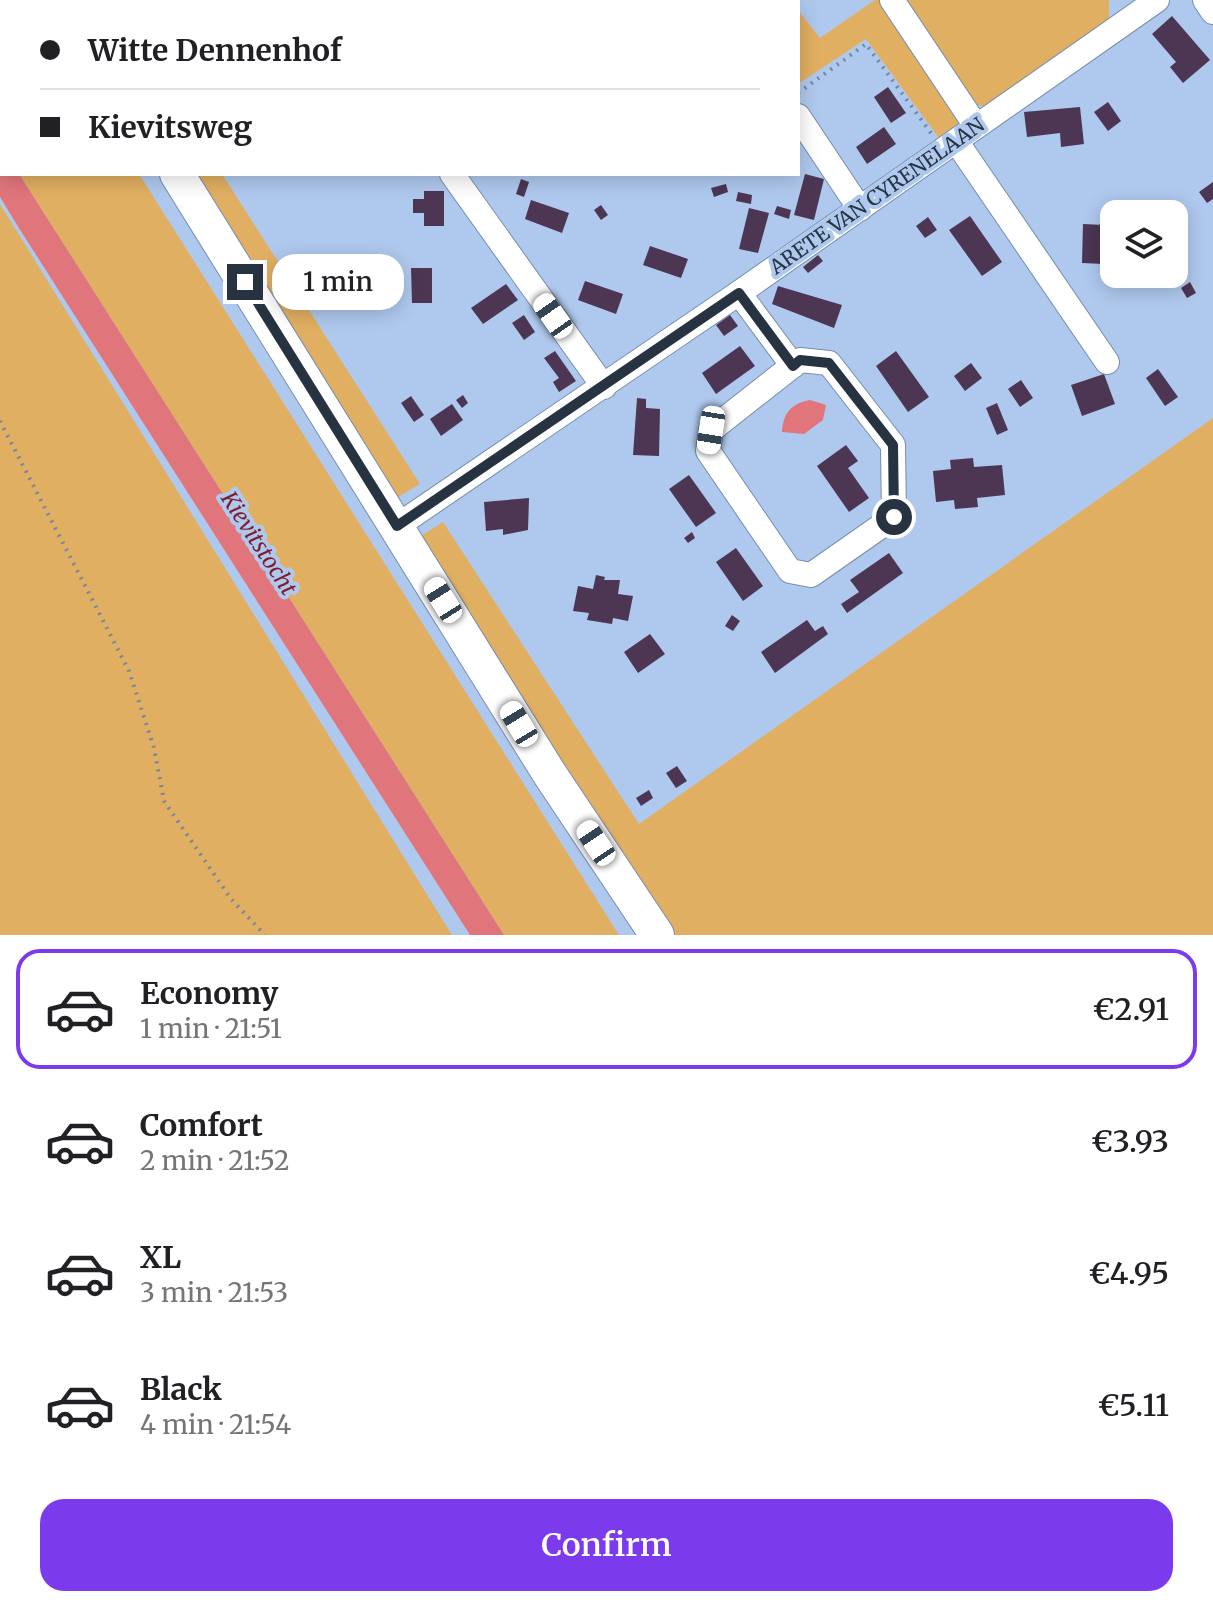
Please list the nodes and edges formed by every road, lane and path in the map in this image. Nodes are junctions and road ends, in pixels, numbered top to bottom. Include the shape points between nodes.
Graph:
1 (892, 0) edge
2 (1157, 0) edge
3 (1205, 0) edge
4 (1122, 10) edge
5 (1213, 12) edge
6 (800, 92) edge
7 (800, 119) edge
8 (976, 126) junction
9 (949, 145) junction
10 (178, 176) edge
11 (453, 176) edge
12 (860, 209) junction
13 (739, 293) junction
14 (1107, 362) dead end
15 (793, 366) junction
16 (604, 387) junction
17 (0, 421) edge
18 (397, 526) junction
19 (265, 935) edge
20 (657, 935) edge

1 - 8 street
2 - 4 street, ARETE VAN CYRENELAAN
3 - 5 street
4 - 8 street, ARETE VAN CYRENELAAN
6 - 9 path via 866,44
7 - 12 street
8 - 9 street, ARETE VAN CYRENELAAN
9 - 12 street, ARETE VAN CYRENELAAN
9 - 14 street
10 - 18 street
11 - 16 street
12 - 13 street, ARETE VAN CYRENELAAN
13 - 15 street
13 - 16 street, ARETE VAN CYRENELAAN
15 - 15 street via 711,430 708,451 790,571 811,575 894,517 893,445 829,363 800,360
16 - 18 street, ARETE VAN CYRENELAAN
17 - 19 path via 129,671 154,748 164,801 231,899
18 - 20 street via 549,773

